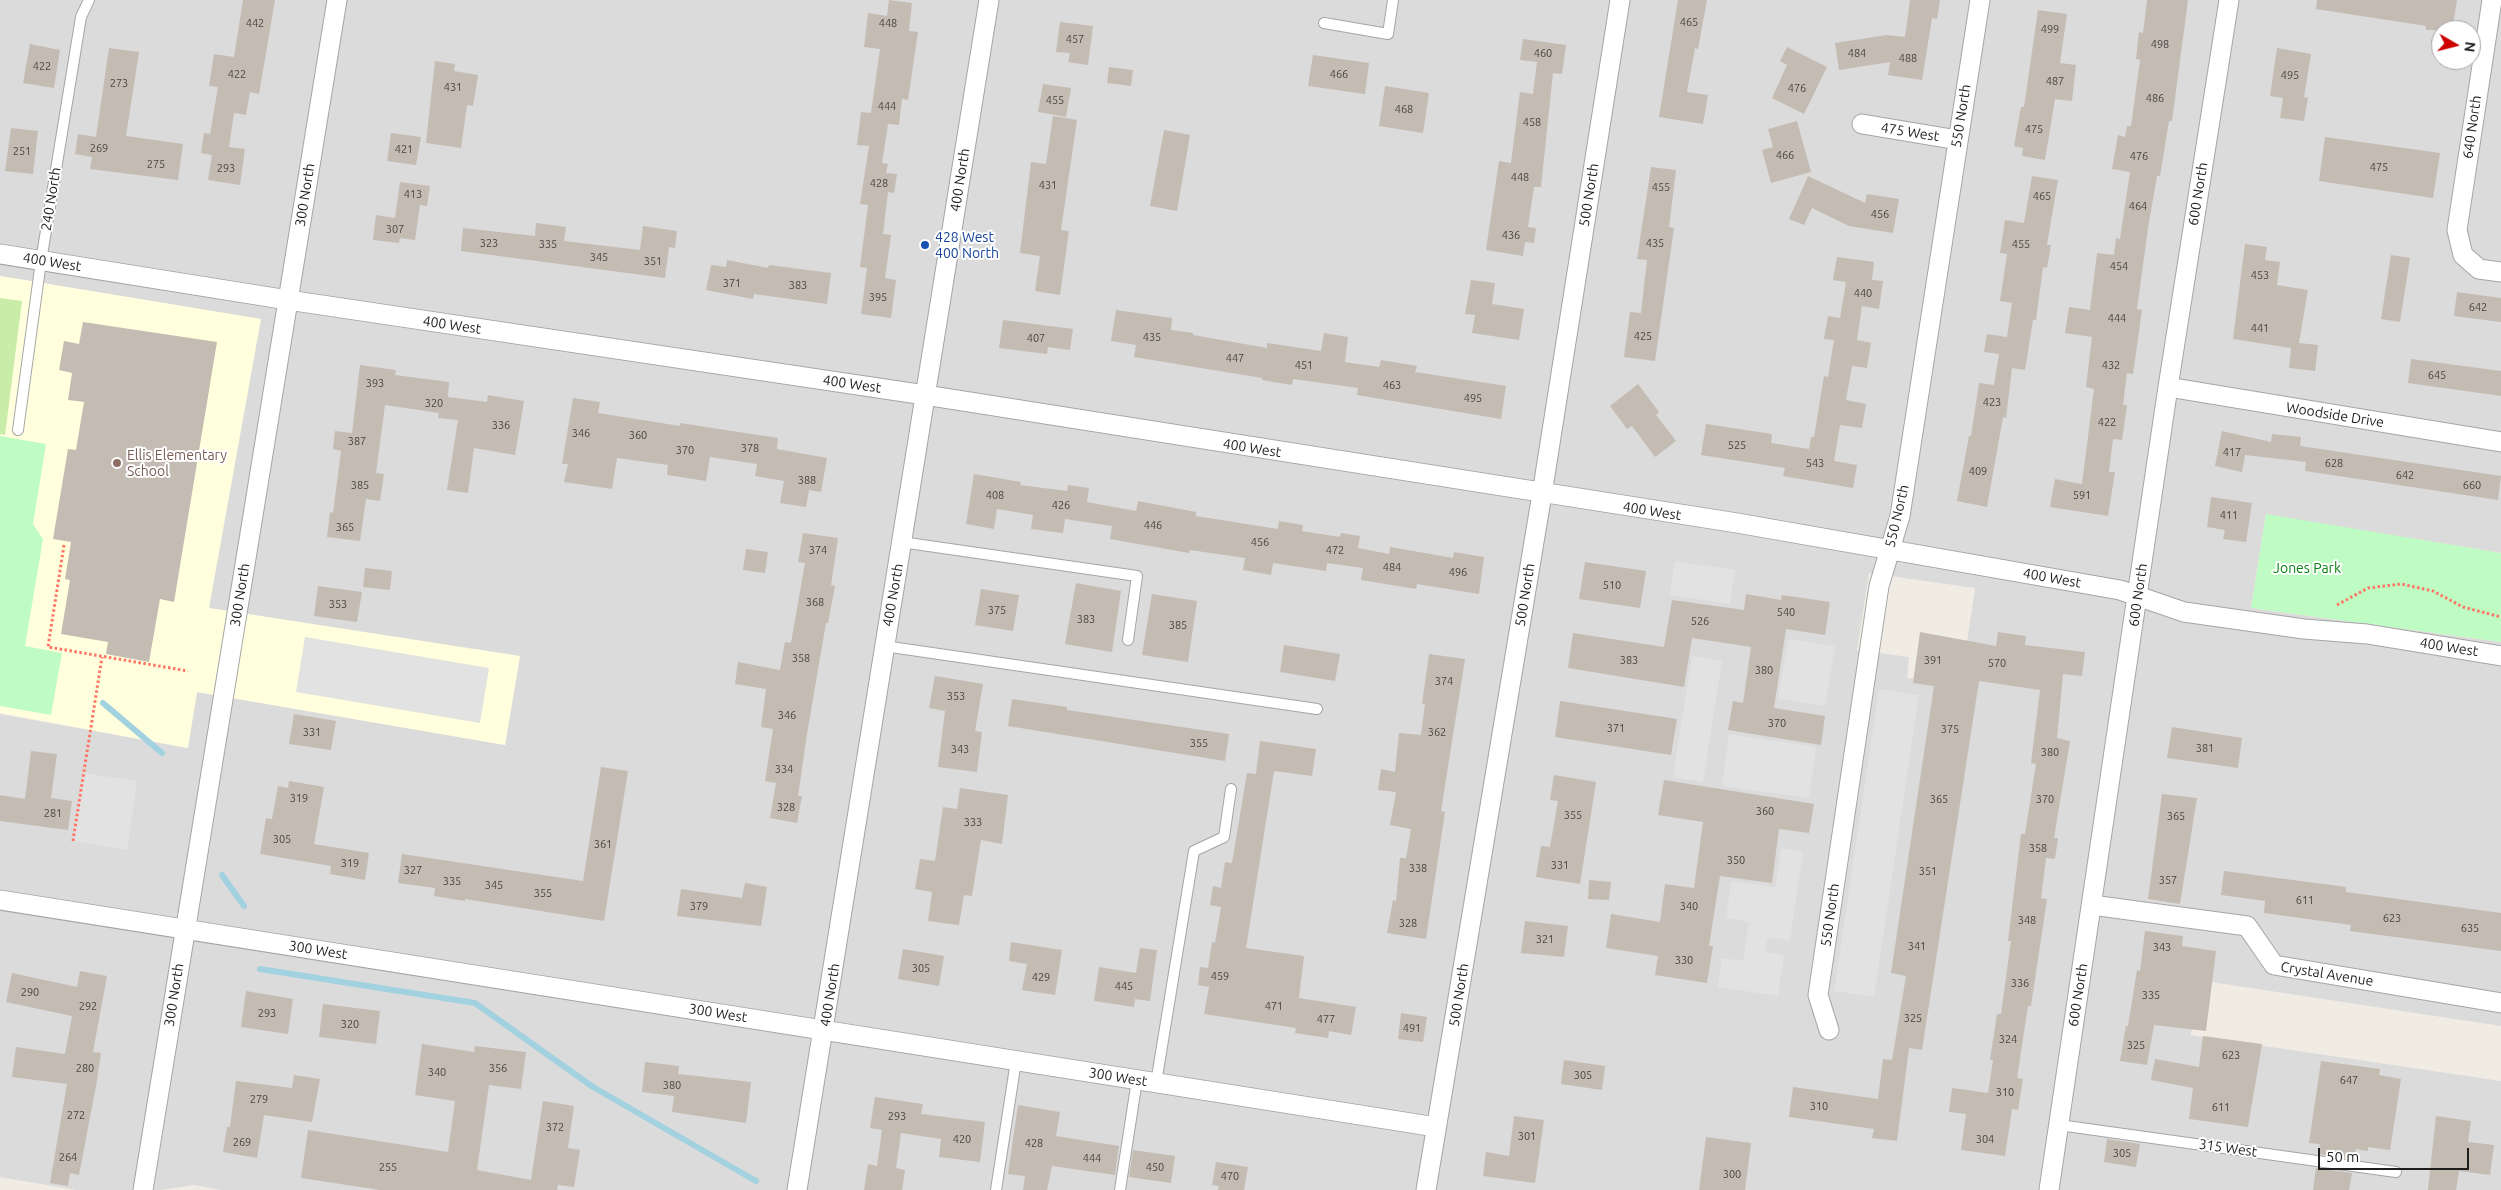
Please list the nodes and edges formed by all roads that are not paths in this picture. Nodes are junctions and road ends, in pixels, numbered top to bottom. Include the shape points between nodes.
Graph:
1 (89, 0) edge
2 (337, 0) edge
3 (989, 0) edge
4 (1394, 0) edge
5 (1620, 0) edge
6 (1980, 0) edge
7 (2229, 0) edge
8 (2492, 0) edge
9 (1324, 24) dead end
10 (1862, 124) dead end
11 (1958, 140) junction
12 (0, 254) edge
13 (41, 260) junction
14 (2501, 272) edge
15 (288, 300) junction
16 (2168, 387) junction
17 (925, 395) junction
18 (18, 430) dead end
19 (2501, 442) edge
20 (1542, 494) junction
21 (902, 542) junction
22 (1889, 549) junction
23 (2138, 596) junction
24 (1128, 640) dead end
25 (884, 646) junction
26 (2501, 656) edge
27 (1317, 709) dead end
28 (1232, 789) dead end
29 (0, 900) edge
30 (2092, 904) junction
31 (185, 929) junction
32 (2497, 1002) edge
33 (824, 1030) junction
34 (1829, 1030) dead end
35 (1016, 1061) junction
36 (1147, 1082) junction
37 (2059, 1125) junction
38 (1436, 1127) junction
39 (2396, 1172) dead end
40 (143, 1190) edge
41 (798, 1190) edge
42 (996, 1190) edge
43 (1120, 1190) edge
44 (1426, 1190) edge
45 (2049, 1190) edge

1 - 13 lane, 240 North via 81,16
2 - 15 street, 300 North
3 - 17 street, 400 North
4 - 9 lane via 1388,34
5 - 20 street, 500 North
6 - 11 street, 550 North
7 - 16 street, 600 North
8 - 14 street, 640 North via 2457,230 2463,255 2479,269
10 - 11 street, 475 West
11 - 22 street, 550 North via 1900,516
12 - 13 street, 400 West
13 - 15 street, 400 West
13 - 18 lane, 240 North
15 - 17 street, 400 West
15 - 31 street, 300 North
16 - 19 street, Woodside Drive
16 - 23 street, 600 North
17 - 20 street, 400 West
17 - 21 street, 400 North
20 - 22 street, 400 West
20 - 38 street, 500 North
21 - 24 lane via 1137,576
21 - 25 street, 400 North
22 - 23 street, 400 West via 2111,588
22 - 34 street, 550 North via 1879,586 1818,995
23 - 26 street, 400 West via 2184,612 2304,629 2367,634
23 - 30 street, 600 North
25 - 27 lane
25 - 33 street, 400 North
28 - 36 lane via 1224,837 1194,851
29 - 31 street, 300 West
30 - 32 street, Crystal Avenue via 2247,926 2274,965
30 - 37 street, 600 North
31 - 33 street, 300 West
31 - 40 street, 300 North
33 - 35 street, 300 West
33 - 41 street, 400 North
35 - 36 street, 300 West
35 - 42 lane
36 - 38 street, 300 West
36 - 43 lane
37 - 39 lane, 315 West
37 - 45 street, 600 North
38 - 44 street, 500 North

